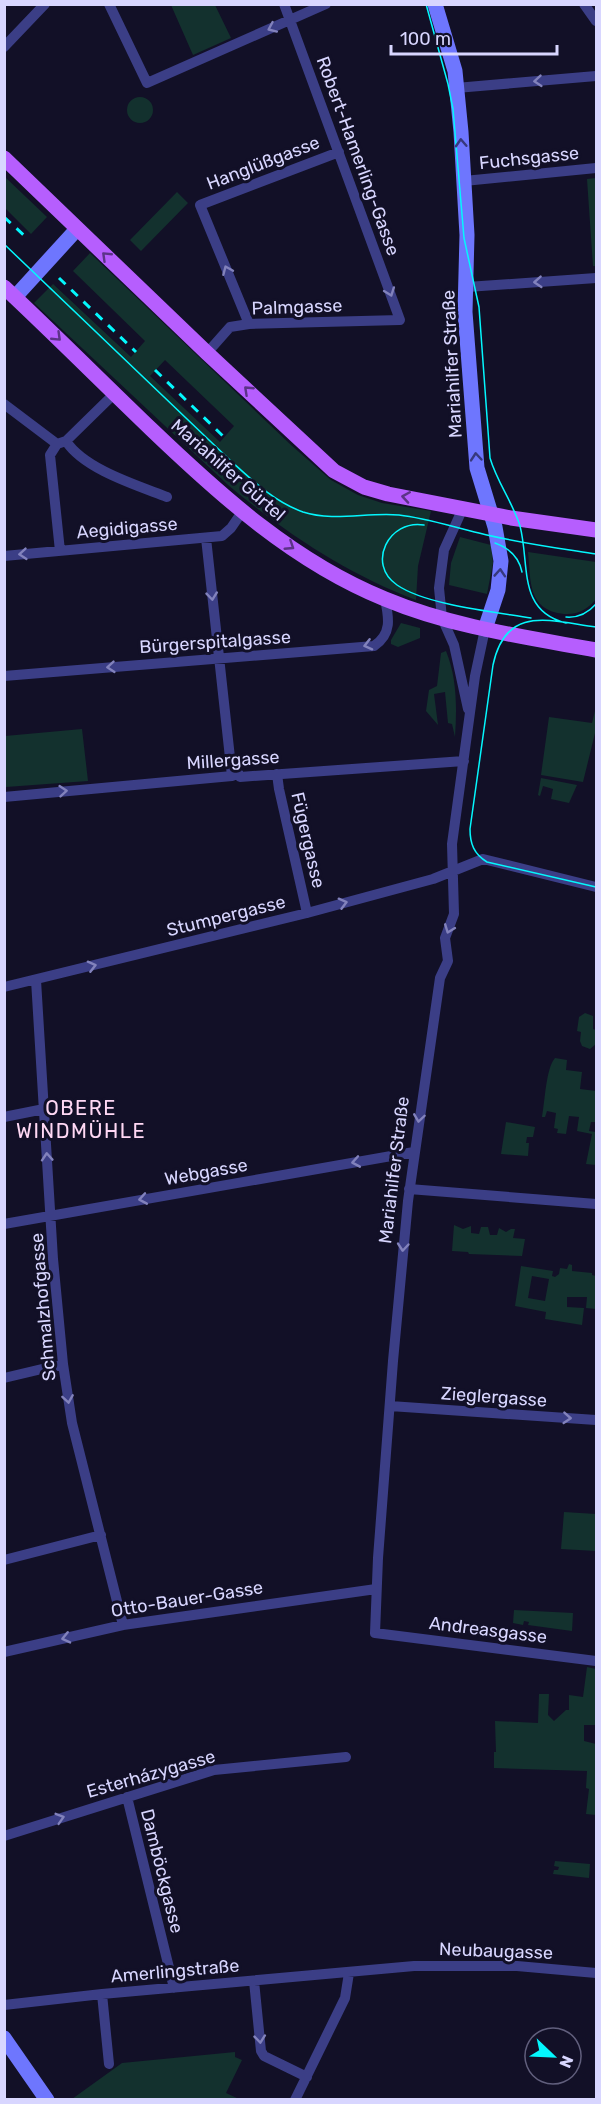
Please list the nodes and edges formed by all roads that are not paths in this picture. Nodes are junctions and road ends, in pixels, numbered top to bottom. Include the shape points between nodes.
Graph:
1 (45, 4) edge
2 (109, 4) edge
3 (284, 4) edge
4 (326, 4) edge
5 (435, 4) edge
6 (584, 4) edge
7 (291, 20) junction
8 (597, 21) edge
9 (4, 47) edge
10 (597, 76) edge
11 (456, 88) junction
12 (339, 152) junction
13 (4, 158) edge
14 (597, 168) edge
15 (464, 181) junction
16 (77, 229) junction
17 (597, 278) edge
18 (467, 286) junction
19 (10, 292) edge
20 (400, 320) joint
21 (249, 324) junction
22 (207, 353) junction
23 (114, 393) junction
24 (4, 404) edge
25 (62, 443) junction
26 (167, 497) dead end
27 (463, 508) junction
28 (242, 512) junction
29 (491, 513) junction
30 (597, 530) edge
31 (207, 538) junction
32 (60, 551) junction
33 (4, 556) edge
34 (385, 599) junction
35 (442, 618) junction
36 (485, 629) junction
37 (597, 650) edge
38 (218, 658) junction
39 (4, 676) edge
40 (470, 718) junction
41 (464, 761) junction
42 (277, 774) junction
43 (232, 776) junction
44 (4, 796) edge
45 (453, 871) junction
46 (597, 887) edge
47 (308, 913) junction
48 (36, 980) junction
49 (4, 987) edge
50 (44, 1109) junction
51 (4, 1117) edge
52 (414, 1152) junction
53 (409, 1189) junction
54 (597, 1204) edge
55 (51, 1215) junction
56 (4, 1224) edge
57 (63, 1364) junction
58 (4, 1378) edge
59 (390, 1406) junction
60 (597, 1420) edge
61 (101, 1536) junction
62 (4, 1560) edge
63 (376, 1589) junction
64 (123, 1625) junction
65 (375, 1633) joint
66 (4, 1652) edge
67 (597, 1661) edge
68 (346, 1757) dead end
69 (127, 1797) junction
70 (4, 1836) edge
71 (349, 1972) junction
72 (597, 1973) edge
73 (254, 1981) junction
74 (174, 1988) junction
75 (102, 1994) junction
76 (4, 2006) edge
77 (4, 2038) edge
78 (109, 2064) dead end
79 (306, 2077) junction
80 (47, 2100) edge
81 (295, 2100) edge

1 - 9 street
7 -> 2 street via 147,83
3 - 7 street, Robert-Hamerling-Gasse
4 - 7 street
5 - 11 street, Mariahilfer Straße via 455,71
6 - 8 street
7 - 12 street, Robert-Hamerling-Gasse
10 -> 11 street
15 -> 11 street, Mariahilfer Straße
12 -> 20 street, Robert-Hamerling-Gasse
21 -> 12 street, Hanglüßgasse via 200,205
13 - 16 main road
14 - 15 street, Fuchsgasse
15 - 18 street, Mariahilfer Straße
16 - 19 street, Mariahilfer Gürtel
22 -> 16 main road
17 -> 18 street
29 -> 18 street, Mariahilfer Straße via 477,468 465,312
19 -> 23 main road, Mariahilfer Gürtel
20 - 21 street, Palmgasse
21 - 22 street, Palmgasse via 230,327
27 -> 22 main road via 388,494 334,471
23 - 25 street
23 - 28 main road, Mariahilfer Gürtel
24 - 25 street
25 - 26 street via 110,474
25 - 32 street via 50,455
27 - 29 main road
27 - 35 street, Mariahilfer Straße via 442,559
28 - 31 street, Aegidigasse via 222,536
28 -> 34 main road, Mariahilfer Gürtel via 315,563
29 - 30 main road
36 -> 29 street, Mariahilfer Straße via 501,571
31 - 32 street, Aegidigasse
31 -> 38 street
32 -> 33 street, Aegidigasse
34 - 35 main road, Mariahilfer Gürtel
34 -> 38 street, Bürgerspitalgasse via 388,628 374,646
35 - 36 main road, Mariahilfer Gürtel
35 - 40 street, Mariahilfer Straße via 459,663
36 - 37 main road, Mariahilfer Gürtel
36 - 40 street, Mariahilfer Straße
38 -> 39 street, Bürgerspitalgasse
38 - 43 street
40 - 41 street, Mariahilfer Straße
41 - 42 street, Millergasse
41 - 45 street, Mariahilfer Straße via 452,844
42 - 43 street, Millergasse
42 - 47 street, Fügergasse
44 -> 43 street, Millergasse
45 - 46 street, Stumpergasse via 483,859
47 -> 45 street, Stumpergasse
45 -> 52 street, Mariahilfer Straße via 454,914 445,938 448,961 440,978
48 -> 47 street, Stumpergasse
48 - 49 street, Stumpergasse
48 - 50 street, Schmalzhofgasse
50 - 51 street
55 -> 50 street, Schmalzhofgasse
52 - 53 street, Mariahilfer Straße
52 -> 55 street, Webgasse
53 - 54 street
53 -> 59 street, Mariahilfer Straße
55 - 56 street, Webgasse
55 - 57 street, Schmalzhofgasse
57 - 58 street
57 -> 61 street, Schmalzhofgasse via 72,1423
59 -> 60 street, Zieglergasse
59 - 63 street, Mariahilfer Straße
61 - 62 street
61 - 64 street, Schmalzhofgasse
63 - 64 street, Otto-Bauer-Gasse
63 - 65 street, Mariahilfer Straße
64 -> 66 street, Otto-Bauer-Gasse
65 - 67 street, Andreasgasse
68 - 69 street, Esterházygasse via 214,1770
70 -> 69 street, Esterházygasse
69 - 74 street, Damböckgasse
71 - 72 street, Neubaugasse via 414,1966 517,1966
71 - 73 street, Amerlingstraße
71 - 79 street via 345,1998
73 - 74 street, Amerlingstraße
73 -> 79 street via 261,2051
74 - 75 street, Amerlingstraße
75 - 76 street, Amerlingstraße
75 - 78 street
77 - 80 street
79 - 81 street

